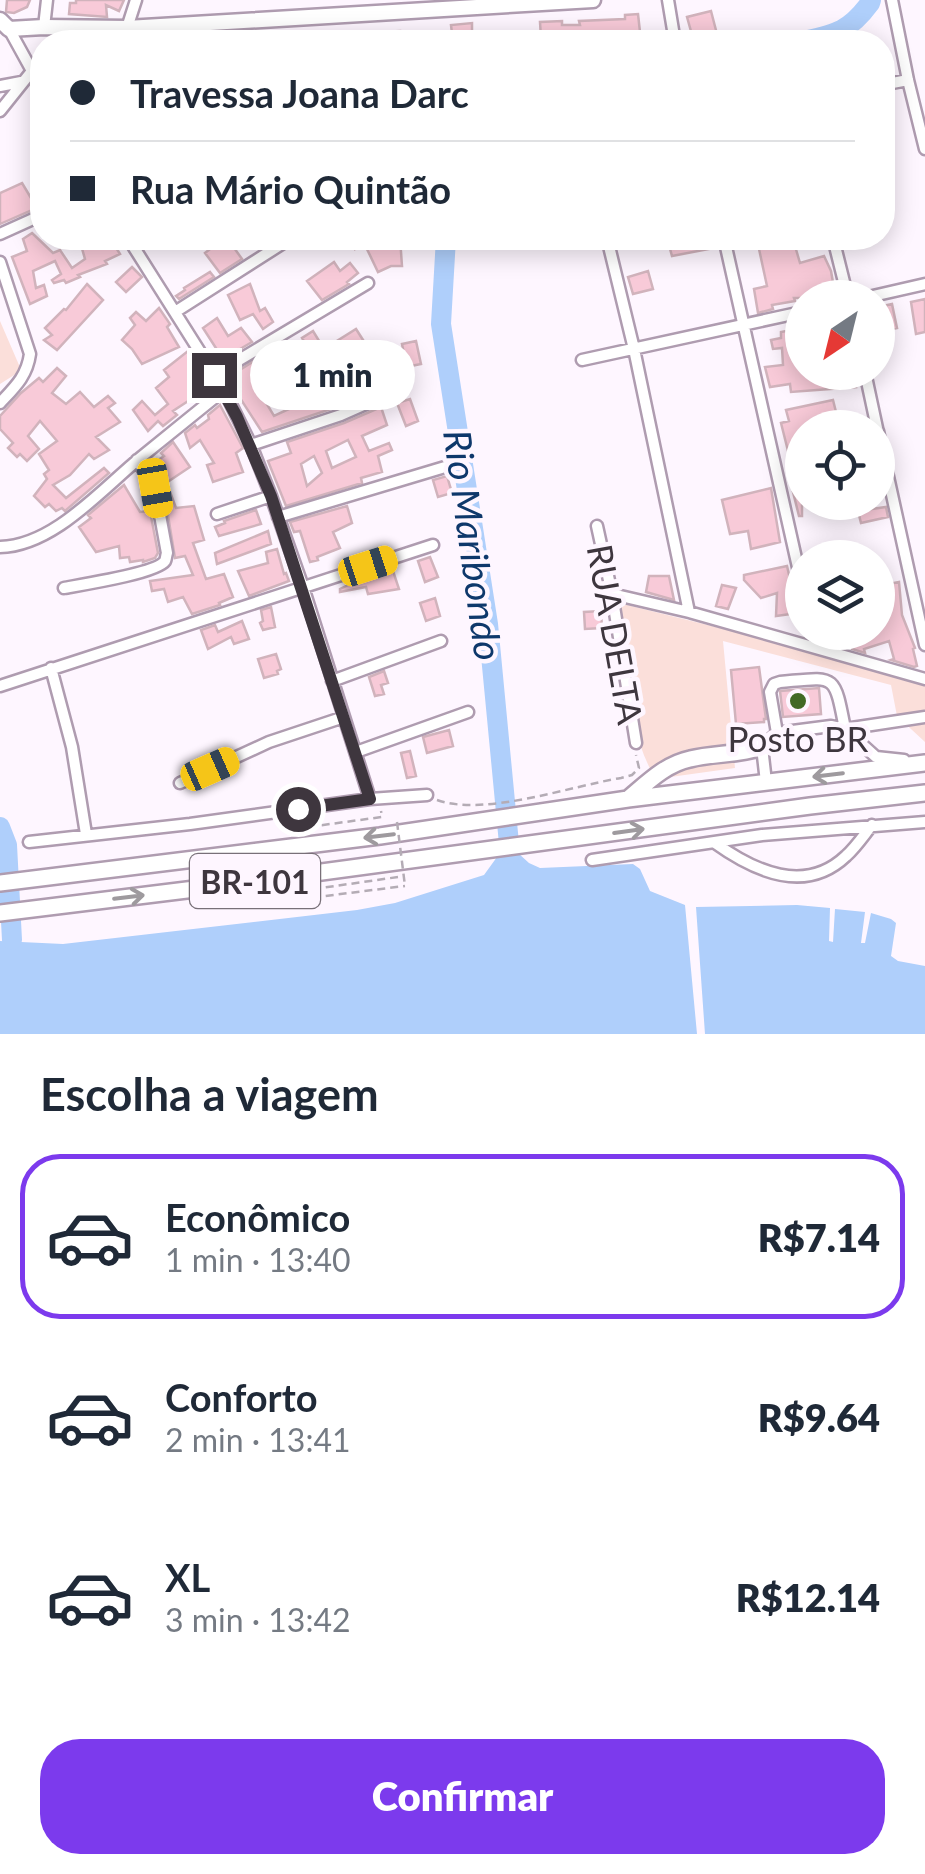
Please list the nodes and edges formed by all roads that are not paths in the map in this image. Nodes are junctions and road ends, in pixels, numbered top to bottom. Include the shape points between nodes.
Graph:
1 (47, 0) edge
2 (136, 0) edge
3 (593, 0) edge
4 (668, 0) edge
5 (892, 0) edge
6 (4, 25) edge
7 (44, 27) junction
8 (127, 28) junction
9 (674, 30) edge
10 (30, 68) edge
11 (30, 73) edge
12 (908, 80) junction
13 (22, 82) junction
14 (895, 82) edge
15 (0, 86) edge
16 (0, 111) edge
17 (925, 149) edge
18 (30, 220) edge
19 (0, 234) edge
20 (136, 250) edge
21 (272, 250) edge
22 (610, 250) edge
23 (727, 250) edge
24 (836, 250) edge
25 (0, 262) edge
26 (844, 280) edge
27 (368, 283) dead end
28 (925, 284) edge
29 (895, 291) edge
30 (175, 312) junction
31 (785, 316) edge
32 (745, 325) junction
33 (634, 349) junction
34 (582, 360) dead end
35 (214, 375) junction
36 (402, 388) dead end
37 (224, 390) junction
38 (0, 403) edge
39 (251, 446) junction
40 (137, 460) junction
41 (445, 468) dead end
42 (271, 496) junction
43 (895, 510) edge
44 (218, 514) dead end
45 (278, 517) junction
46 (597, 526) dead end
47 (792, 540) edge
48 (433, 545) dead end
49 (0, 547) edge
50 (303, 587) junction
51 (64, 588) dead end
52 (612, 594) junction
53 (689, 612) junction
54 (785, 638) edge
55 (441, 640) dead end
56 (925, 645) edge
57 (829, 650) edge
58 (51, 668) junction
59 (925, 679) edge
60 (332, 682) junction
61 (0, 686) edge
62 (468, 712) dead end
63 (344, 717) junction
64 (925, 717) edge
65 (846, 729) junction
66 (777, 733) junction
67 (636, 743) road end
68 (762, 747) junction
69 (356, 752) junction
70 (925, 762) edge
71 (180, 782) dead end
72 (766, 782) junction
73 (925, 792) edge
74 (427, 795) road end
75 (370, 799) junction
76 (628, 799) junction
77 (925, 822) edge
78 (873, 824) junction
79 (86, 834) junction
80 (30, 842) dead end
81 (715, 844) junction
82 (592, 860) dead end
83 (0, 883) edge
84 (0, 914) edge

1 - 7 street
2 - 8 street
3 - 8 main road
4 - 9 street
5 - 12 street
6 - 7 main road
6 - 10 street
7 - 8 main road
11 - 13 street
12 - 14 street
12 - 17 street
13 - 15 street
13 - 16 street
18 - 19 street
20 - 30 street
21 - 30 street
22 - 33 street
23 - 32 street
24 - 26 street
25 - 38 street via 30,354 28,369
27 - 35 street
28 - 29 street
30 - 35 street
31 - 32 street
32 - 33 street
32 - 47 street
33 - 34 street
33 - 53 street
35 - 37 street
36 - 39 street
37 - 39 street
37 - 40 street
39 - 42 street
40 - 49 street via 50,531 18,547
40 - 51 street via 155,488 165,561
41 - 45 street
42 - 44 street
42 - 45 street
43 - 56 street
45 - 50 street
46 - 52 street, RUA DELTA
48 - 50 street
50 - 58 street
50 - 60 street
52 - 53 street
52 - 67 street, RUA DELTA
53 - 54 street
55 - 60 street
57 - 59 street
58 - 61 street
58 - 79 street
60 - 63 street
62 - 69 street
63 - 69 street
63 - 71 street
64 - 65 street
65 - 66 street
65 - 66 street via 838,690 822,678 771,688
65 - 70 street via 876,757
66 - 68 street
68 - 72 street
68 - 76 highway via 688,759
69 - 75 street
70 -> 72 highway, BR-101
72 - 76 highway, BR-101
84 -> 73 highway, BR-101
74 - 75 street
75 - 79 street
76 -> 83 highway, BR-101
77 - 78 street
78 - 81 street
78 - 81 street via 845,858 822,873 801,876 743,863
79 - 80 street
81 - 82 street

